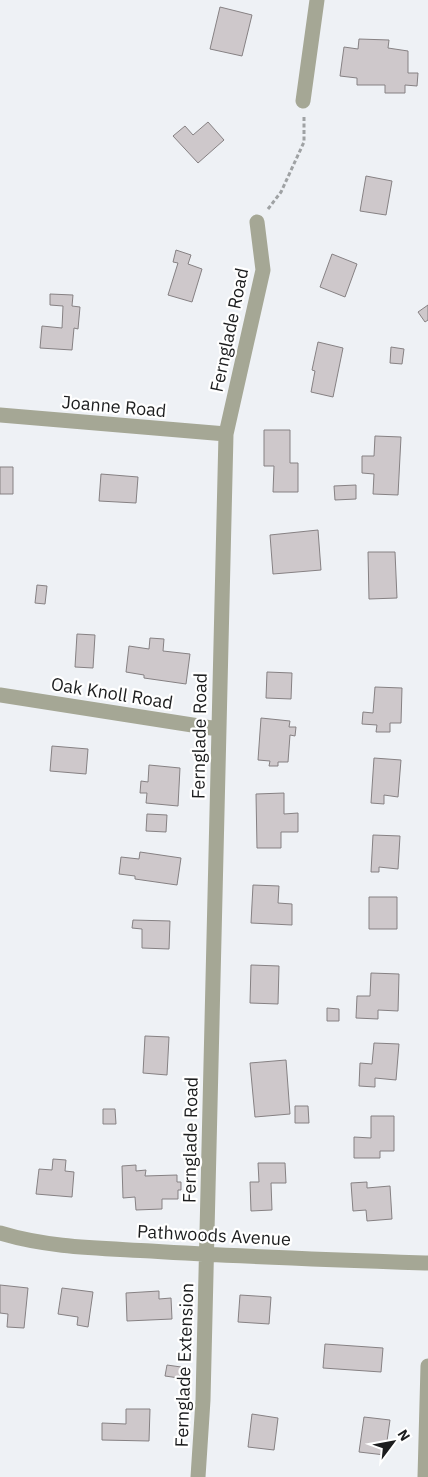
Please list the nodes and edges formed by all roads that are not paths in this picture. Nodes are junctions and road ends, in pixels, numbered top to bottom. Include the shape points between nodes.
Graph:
1 (317, 0) edge
2 (303, 101) road end
3 (257, 222) road end
4 (0, 415) edge
5 (226, 434) junction
6 (0, 695) edge
7 (218, 729) junction
8 (0, 1233) edge
9 (206, 1254) junction
10 (428, 1263) edge
11 (428, 1366) edge
12 (198, 1477) edge
13 (425, 1477) edge

1 - 2 street
3 - 5 street, Fernglade Road via 263,270
4 - 5 street, Joanne Road
5 - 7 street, Fernglade Road
6 - 7 street, Oak Knoll Road
7 - 9 street, Fernglade Road
8 - 9 street, Pathwoods Avenue via 65,1245
9 - 10 street, Pathwoods Avenue
9 - 12 street, Fernglade Extension
11 - 13 street

